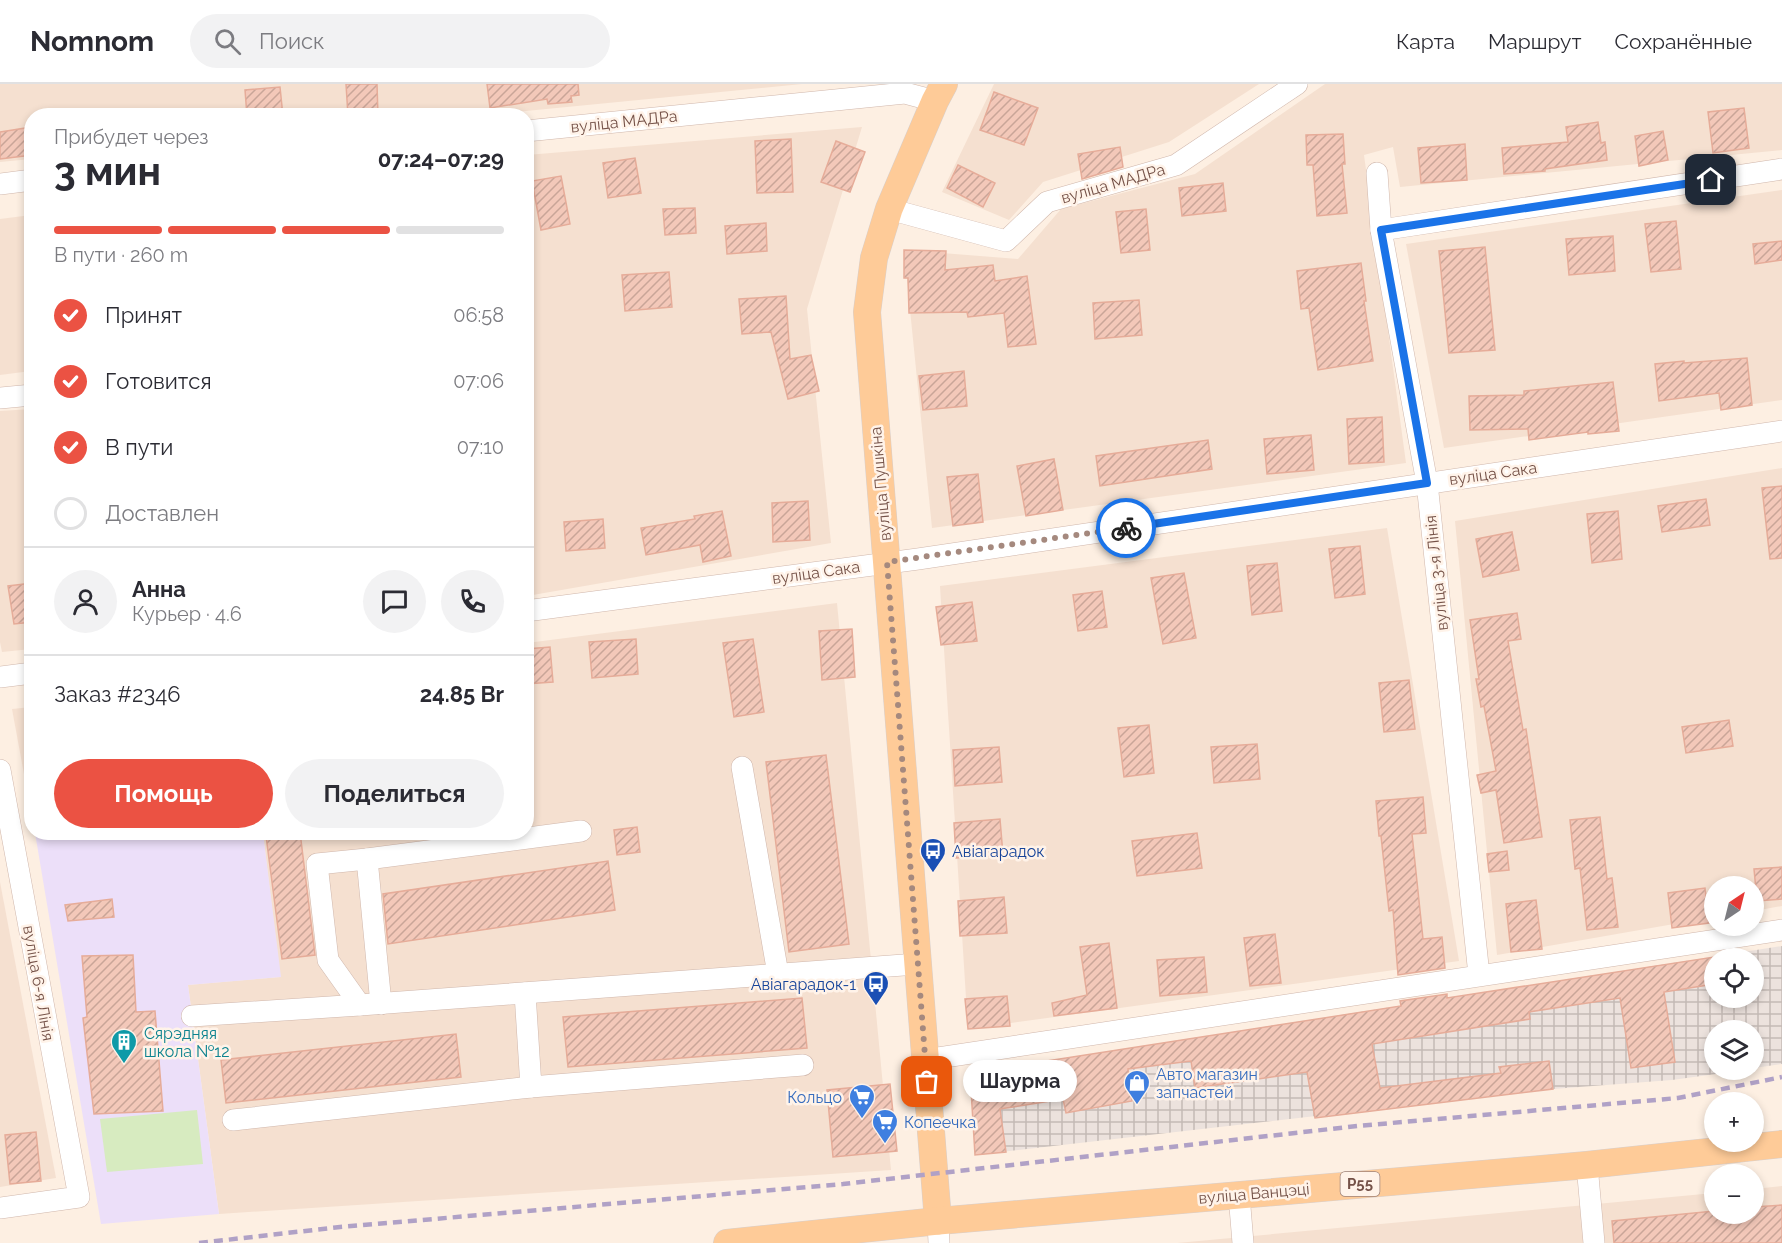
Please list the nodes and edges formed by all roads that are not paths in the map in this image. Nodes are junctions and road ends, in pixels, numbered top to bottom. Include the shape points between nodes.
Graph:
1 (1297, 84) edge
2 (939, 92) edge
3 (534, 130) edge
4 (1782, 169) edge
5 (1377, 172) dead end
6 (24, 181) edge
7 (0, 183) edge
8 (889, 209) junction
9 (1381, 230) junction
10 (24, 396) edge
11 (0, 398) edge
12 (1782, 431) edge
13 (1427, 483) junction
14 (887, 562) junction
15 (534, 610) edge
16 (24, 674) edge
17 (0, 677) edge
18 (742, 767) dead end
19 (0, 770) edge
20 (581, 831) dead end
21 (534, 837) edge
22 (512, 840) edge
23 (367, 859) junction
24 (1782, 930) edge
25 (917, 964) junction
26 (778, 974) junction
27 (1479, 975) junction
28 (525, 993) junction
29 (371, 1004) junction
30 (192, 1016) dead end
31 (925, 1060) junction
32 (803, 1065) dead end
33 (531, 1087) junction
34 (233, 1120) dead end
35 (1782, 1144) edge
36 (1587, 1165) junction
37 (1239, 1195) junction
38 (0, 1209) edge
39 (939, 1232) edge
40 (727, 1243) edge
41 (1243, 1243) edge
42 (1594, 1243) edge

1 - 8 street, вуліца МАДРа via 1176,165 1047,202 1006,241
2 - 3 street, вуліца МАДРа
2 - 8 main road, вуліца Пушкіна
4 - 9 street
5 - 9 street, вуліца 3-я Лінія
6 - 7 street
8 - 14 main road, вуліца Пушкіна via 874,258 867,312
9 - 13 street, вуліца 3-я Лінія
10 - 11 street
12 - 13 street, вуліца Сака
13 - 14 street, вуліца Сака
13 - 27 street, вуліца 3-я Лінія
14 - 15 street, вуліца Сака
14 - 25 main road, вуліца Пушкіна
16 - 17 street
18 - 26 street
19 - 38 street, вуліца 6-я Лінія via 79,1197
20 - 21 street
22 - 23 street
23 - 29 street
23 - 29 street via 317,864 328,960
24 - 27 street
25 - 26 street
25 - 31 main road, вуліца Пушкіна
26 - 28 street
27 - 31 street
28 - 29 street
28 - 33 street
29 - 30 street
31 - 39 main road, вуліца Пушкіна
32 - 33 street
33 - 34 street
35 - 36 main road, вуліца Ванцэці / Р55
36 - 37 main road, вуліца Ванцэці / Р55
36 - 42 street
37 - 39 main road, вуліца Ванцэці / Р55
37 - 41 street
39 - 40 main road, вуліца Ванцэці / Р55

